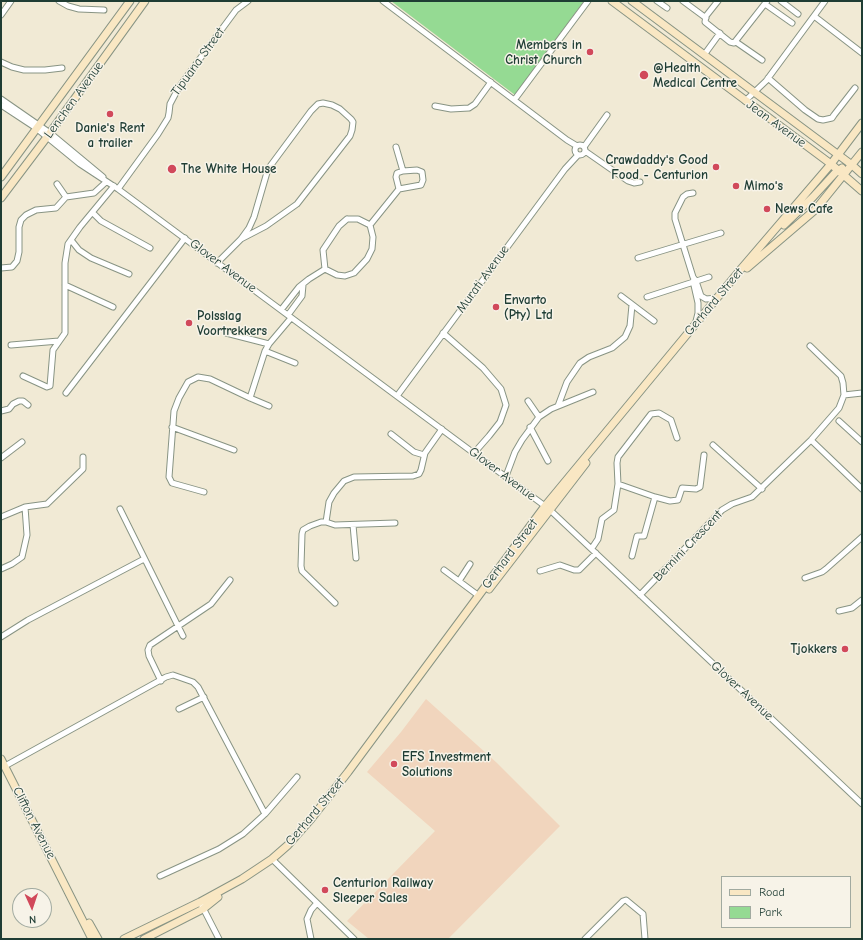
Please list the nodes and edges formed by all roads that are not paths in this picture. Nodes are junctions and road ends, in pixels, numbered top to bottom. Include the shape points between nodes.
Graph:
1 (11, 1) edge
2 (59, 1) edge
3 (130, 1) edge
4 (145, 1) edge
5 (248, 1) edge
6 (383, 1) edge
7 (588, 1) edge
8 (612, 1) edge
9 (632, 1) edge
10 (657, 1) edge
11 (683, 1) edge
12 (718, 1) edge
13 (781, 1) edge
14 (824, 1) edge
15 (766, 2) edge
16 (667, 8) dead end
17 (104, 10) dead end
18 (798, 14) dead end
19 (1, 15) edge
20 (814, 16) junction
21 (706, 18) junction
22 (792, 23) dead end
23 (720, 34) junction
24 (736, 42) junction
25 (862, 53) edge
26 (704, 55) junction
27 (762, 60) dead end
28 (1, 62) edge
29 (62, 68) dead end
30 (768, 78) junction
31 (491, 82) junction
32 (855, 88) dead end
33 (753, 92) junction
34 (1, 99) edge
35 (515, 99) junction
36 (745, 101) junction
37 (1, 105) edge
38 (435, 106) dead end
39 (607, 115) dead end
40 (862, 123) edge
41 (37, 126) junction
42 (49, 135) junction
43 (396, 147) dead end
44 (580, 150) junction
45 (862, 152) edge
46 (838, 155) junction
47 (831, 164) junction
48 (852, 165) junction
49 (403, 171) junction
50 (842, 172) junction
51 (862, 174) edge
52 (1, 177) edge
53 (640, 182) dead end
54 (57, 184) dead end
55 (112, 185) junction
56 (399, 188) junction
57 (862, 191) edge
58 (693, 193) dead end
59 (66, 197) junction
60 (1, 198) edge
61 (93, 213) junction
62 (370, 225) junction
63 (722, 232) dead end
64 (772, 233) junction
65 (185, 238) junction
66 (240, 239) junction
67 (71, 240) junction
68 (683, 244) junction
69 (150, 248) dead end
70 (638, 258) dead end
71 (218, 263) junction
72 (1, 268) edge
73 (325, 269) junction
74 (129, 274) dead end
75 (709, 277) dead end
76 (694, 280) junction
77 (303, 284) junction
78 (65, 285) junction
79 (621, 296) dead end
80 (647, 297) dead end
81 (699, 298) junction
82 (718, 298) junction
83 (632, 305) junction
84 (113, 306) dead end
85 (281, 310) junction
86 (289, 316) junction
87 (654, 321) dead end
88 (694, 326) junction
89 (226, 333) dead end
90 (443, 333) junction
91 (59, 341) junction
92 (269, 344) junction
93 (11, 345) dead end
94 (810, 346) dead end
95 (265, 351) junction
96 (295, 363) dead end
97 (23, 376) dead end
98 (593, 392) dead end
99 (66, 393) dead end
100 (862, 393) edge
101 (844, 395) junction
102 (397, 396) junction
103 (250, 398) junction
104 (528, 401) dead end
105 (28, 405) dead end
106 (269, 406) dead end
107 (558, 406) junction
108 (1, 411) edge
109 (539, 417) junction
110 (840, 420) dead end
111 (172, 427) junction
112 (530, 427) junction
113 (442, 429) junction
114 (391, 434) dead end
115 (677, 438) dead end
116 (811, 440) junction
117 (22, 442) dead end
118 (862, 442) edge
119 (713, 445) dead end
120 (234, 450) dead end
121 (474, 452) junction
122 (424, 455) junction
123 (704, 455) dead end
124 (83, 457) dead end
125 (1, 458) edge
126 (548, 461) dead end
127 (506, 476) junction
128 (618, 484) junction
129 (762, 489) junction
130 (862, 489) edge
131 (204, 492) dead end
132 (655, 497) junction
133 (25, 507) junction
134 (548, 508) junction
135 (120, 509) dead end
136 (1, 517) edge
137 (326, 522) junction
138 (395, 523) dead end
139 (353, 525) junction
140 (862, 537) edge
141 (592, 548) junction
142 (596, 553) junction
143 (632, 556) dead end
144 (356, 558) dead end
145 (144, 559) junction
146 (470, 564) dead end
147 (1, 569) edge
148 (444, 570) dead end
149 (540, 571) dead end
150 (805, 578) dead end
151 (230, 580) dead end
152 (459, 581) junction
153 (640, 595) junction
154 (479, 596) junction
155 (862, 600) edge
156 (335, 603) dead end
157 (839, 611) dead end
158 (178, 626) junction
159 (183, 636) dead end
160 (1, 637) edge
161 (161, 681) junction
162 (204, 697) junction
163 (179, 709) dead end
164 (3, 763) edge
165 (296, 777) dead end
166 (862, 804) edge
167 (265, 814) junction
168 (274, 861) junction
169 (160, 876) dead end
170 (66, 888) junction
171 (317, 903) junction
172 (201, 905) junction
173 (92, 939) edge
174 (98, 939) edge
175 (124, 939) edge
176 (144, 939) edge
177 (219, 939) edge
178 (311, 939) edge
179 (354, 939) edge
180 (585, 939) edge
181 (645, 939) edge

1 - 19 street
2 - 17 street via 78,9
3 - 41 street, Lenchen Avenue
4 - 42 street, Lenchen Avenue
5 - 55 street, Tipuana Street via 236,10 179,87 170,104 168,118 158,134
6 - 31 street
7 - 35 street
8 - 36 street, Jean Avenue
9 - 26 street, Jean Avenue
10 - 16 street
11 - 21 street
12 - 21 street
13 - 18 street
14 - 20 street
15 - 22 street
15 - 24 street
20 - 25 street
20 - 30 street
21 - 23 street via 705,22
23 - 24 street via 734,44
23 - 26 street
24 - 27 street
26 - 33 street, Jean Avenue
28 - 29 street via 24,70
30 - 32 street via 805,110 823,120 832,118
30 - 33 street
31 - 35 street
31 - 38 street via 469,108 451,109
33 - 36 street
33 - 46 street, Jean Avenue
34 - 41 street, Glover Avenue
35 - 44 street
36 - 47 street, Jean Avenue
37 - 41 street, Glover Avenue
39 - 44 street, Murati Avenue
40 - 46 street, Gerhard Street
41 - 42 street, Glover Avenue
41 - 52 street, Lenchen Avenue
42 - 55 street, Glover Avenue
42 - 60 street, Lenchen Avenue
43 - 49 street
44 - 53 street via 628,180
44 - 90 street, Murati Avenue
45 - 48 street, Gerhard Street
46 - 47 street, Gerhard Street
46 - 48 street, Jean Avenue
47 - 50 street, Jean Avenue
47 - 64 street, Gerhard Street
48 - 50 street, Gerhard Street
48 - 51 street, Jean Avenue
49 - 56 street via 396,176
49 - 56 street via 422,172 423,182 418,186
50 - 57 street, Jean Avenue
50 - 64 street
50 - 134 street, Gerhard Street via 816,208 743,272
54 - 59 street
55 - 59 street via 94,193
55 - 61 street, Tipuana Street
55 - 65 street, Glover Avenue
56 - 62 street
58 - 68 street via 683,197 675,213
59 - 72 street via 56,208 33,211 22,218 17,261 12,267
61 - 67 street, Tipuana Street
61 - 69 street
62 - 73 street via 358,219 347,219 342,222 323,250
62 - 73 street via 373,232 372,249 354,273 344,276
63 - 68 street
64 - 82 street, Gerhard Street
65 - 71 street, Glover Avenue
65 - 99 street
66 - 66 street via 251,224 268,169 310,111 322,103 340,109 353,122 350,136 297,204 266,226
66 - 71 street
67 - 74 street via 79,250 92,258
67 - 78 street via 66,254
68 - 70 street
68 - 76 street
71 - 85 street, Glover Avenue
73 - 77 street
75 - 76 street
76 - 80 street
76 - 81 street
77 - 85 street
77 - 86 street via 302,296
78 - 84 street
78 - 91 street via 65,333
79 - 83 street
81 - 82 street
81 - 88 street
82 - 88 street, Gerhard Street
83 - 87 street
83 - 107 street via 630,326 625,337 612,348 580,363 567,382
85 - 86 street, Glover Avenue
86 - 92 street
86 - 102 street, Glover Avenue
88 - 134 street, Gerhard Street
89 - 92 street
90 - 102 street, Murati Avenue
90 - 121 street via 483,368 501,390 506,405 500,422
91 - 93 street
91 - 97 street via 52,350 49,387
92 - 95 street
94 - 101 street via 841,376
95 - 96 street
95 - 103 street
98 - 107 street
100 - 101 street
101 - 116 street, Bernini Crescent via 833,416
102 - 113 street, Glover Avenue
103 - 106 street
103 - 111 street via 198,376 188,382 179,398
104 - 109 street
105 - 108 street via 19,401 9,409
107 - 109 street
109 - 112 street
110 - 118 street
111 - 120 street
111 - 131 street via 169,480
112 - 126 street
112 - 127 street via 515,452
113 - 121 street, Glover Avenue
113 - 122 street
114 - 122 street via 414,452
115 - 128 street via 671,420 659,414 651,414 618,457
116 - 129 street, Bernini Crescent
116 - 130 street
117 - 125 street
119 - 129 street
121 - 127 street, Glover Avenue
122 - 137 street via 419,474 413,476 354,477 344,481 329,502
123 - 132 street via 700,487 682,488 680,498 675,501
124 - 133 street via 83,469 51,502
127 - 134 street, Glover Avenue
128 - 132 street
128 - 141 street via 614,510 602,519 598,539
129 - 153 street, Bernini Crescent via 752,497 722,510
132 - 143 street via 644,536 637,536
133 - 136 street
133 - 147 street via 27,535 22,557
134 - 141 street, Glover Avenue
134 - 154 street, Gerhard Street
134 - 168 street, Gerhard Street via 327,806
135 - 145 street
137 - 139 street
137 - 156 street via 306,528 302,534 301,566 304,574
138 - 139 street
139 - 144 street
140 - 150 street via 822,572
141 - 142 street, Glover Avenue
142 - 149 street via 579,570 560,565
142 - 153 street, Glover Avenue
145 - 158 street
145 - 160 street
146 - 152 street
148 - 152 street
151 - 158 street via 211,604
152 - 154 street
153 - 166 street, Glover Avenue
154 - 168 street, Gerhard Street via 323,806
155 - 157 street via 852,608
158 - 159 street
158 - 161 street via 154,641 148,650
161 - 162 street via 166,676 173,675 186,679 196,684
161 - 164 street
162 - 163 street
162 - 167 street
164 - 170 street, Clifton Avenue
165 - 167 street
167 - 169 street via 243,834 219,849
168 - 171 street
168 - 172 street, Gerhard Street via 244,882
170 - 173 street, Clifton Avenue
170 - 174 street, Clifton Avenue
171 - 178 street via 307,919
171 - 179 street
172 - 175 street, Gerhard Street
172 - 176 street, Gerhard Street
172 - 177 street
180 - 181 street via 626,900 643,914

